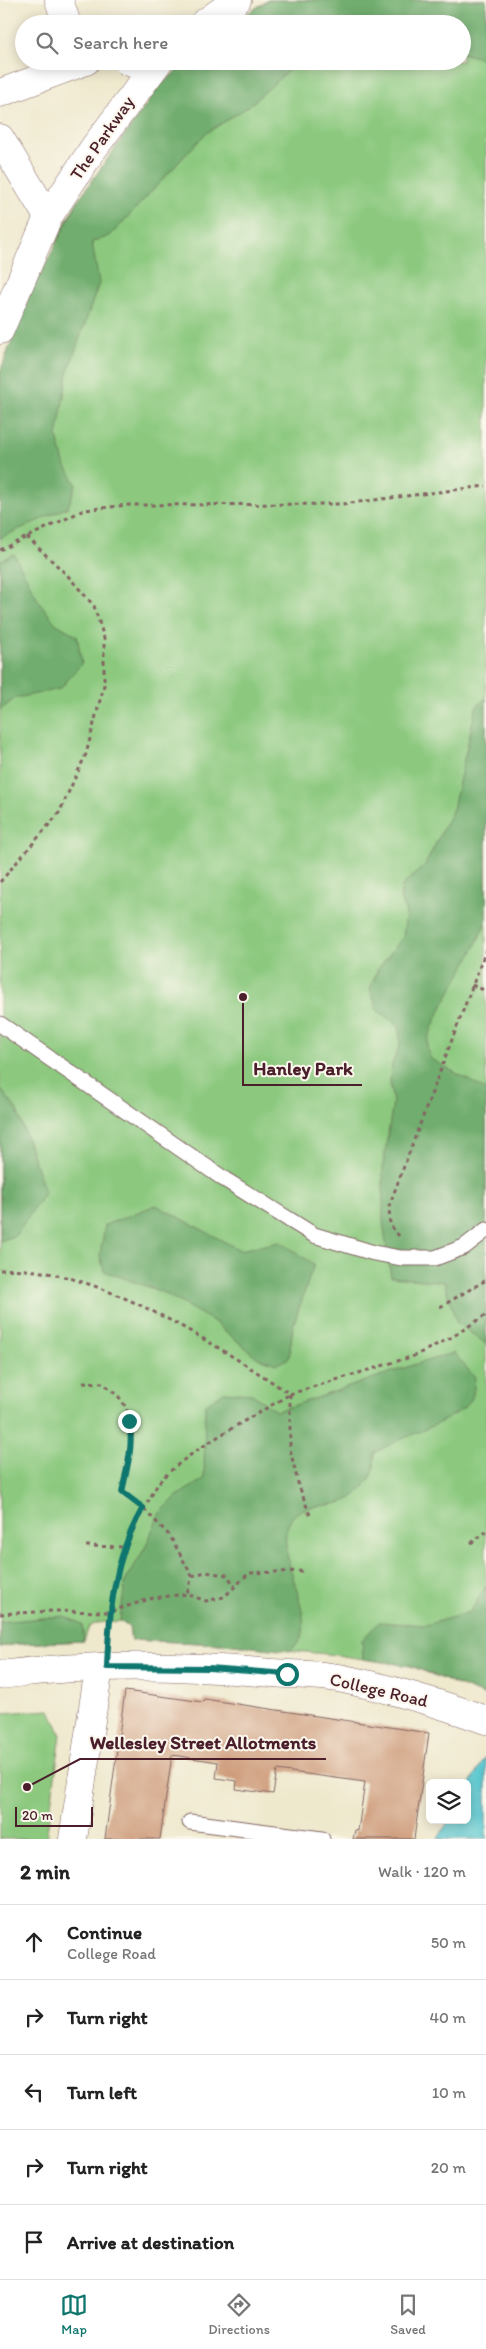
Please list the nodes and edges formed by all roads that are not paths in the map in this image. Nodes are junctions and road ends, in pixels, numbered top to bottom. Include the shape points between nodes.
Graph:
1 (59, 0) edge
2 (237, 0) edge
3 (64, 15) edge
4 (216, 15) edge
5 (61, 70) edge
6 (141, 70) edge
7 (0, 93) edge
8 (0, 138) edge
9 (48, 217) junction
10 (0, 330) edge
11 (0, 1024) edge
12 (486, 1230) edge
13 (103, 1668) junction
14 (0, 1675) edge
15 (486, 1720) edge
16 (190, 1822) dead end
17 (73, 1839) edge
18 (322, 1839) edge

1 - 3 street
2 - 4 street
5 - 7 street
6 - 9 street, The Parkway
8 - 9 street
9 - 10 street, The Parkway
11 - 12 lane via 224,1179 314,1235 374,1253 401,1258 435,1258 464,1247
13 - 14 street, College Road
13 - 15 street, College Road via 209,1668 346,1679 441,1704
13 - 17 street
16 - 18 lane

